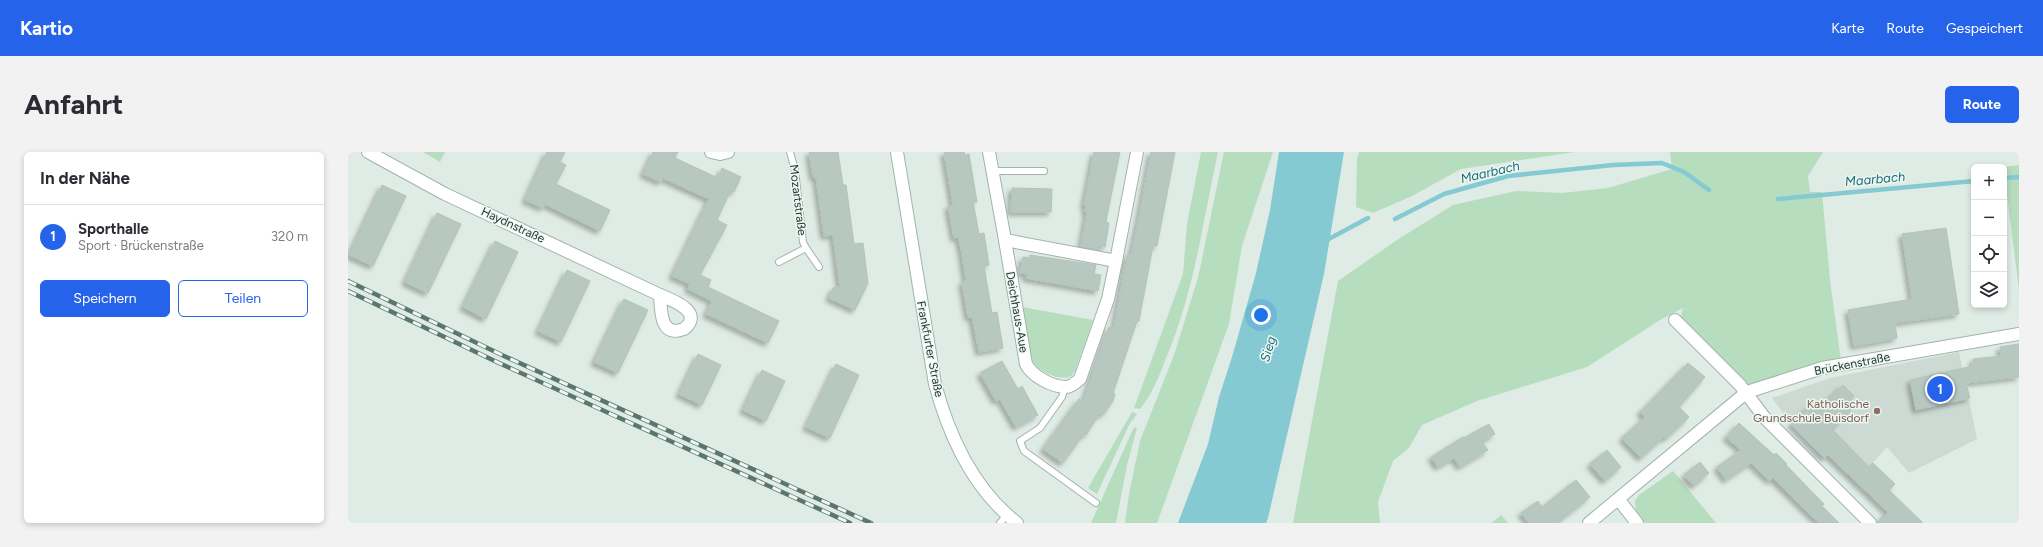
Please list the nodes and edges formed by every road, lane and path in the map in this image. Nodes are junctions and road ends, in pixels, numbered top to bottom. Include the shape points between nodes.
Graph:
1 (368, 152) edge
2 (711, 152) edge
3 (728, 152) edge
4 (790, 152) edge
5 (897, 152) edge
6 (989, 152) edge
7 (1137, 152) edge
8 (992, 171) junction
9 (1044, 171) dead end
10 (1004, 240) junction
11 (806, 248) junction
12 (1116, 261) junction
13 (779, 262) dead end
14 (819, 267) dead end
15 (660, 295) dead end
16 (1675, 320) dead end
17 (2019, 334) edge
18 (1065, 387) junction
19 (1747, 392) junction
20 (1619, 500) junction
21 (1096, 503) dead end
22 (1003, 519) edge
23 (1017, 523) edge
24 (1589, 523) edge
25 (1637, 523) edge
26 (1870, 523) edge

1 - 15 street, Haydnstraße via 446,194
2 - 3 street
4 - 11 lane, Mozartstraße
5 - 22 street, Frankfurter Straße via 935,384 943,416 957,449
6 - 8 street, Deichhaus-Aue
7 - 12 street
8 - 9 lane
8 - 10 street, Deichhaus-Aue
10 - 12 street
10 - 18 street, Deichhaus-Aue via 1026,364 1039,378
11 - 13 lane, Mozartstraße
11 - 14 lane, Mozartstraße
12 - 18 street via 1108,299 1080,379
16 - 19 street
17 - 19 street, Brückenstraße via 1822,368
18 - 21 lane via 1062,397 1040,428 1020,441 1024,451
19 - 20 street, Brückenstraße
19 - 26 street via 1764,417
20 - 24 street, Brückenstraße
20 - 25 street
22 - 23 street, Frankfurter Straße

